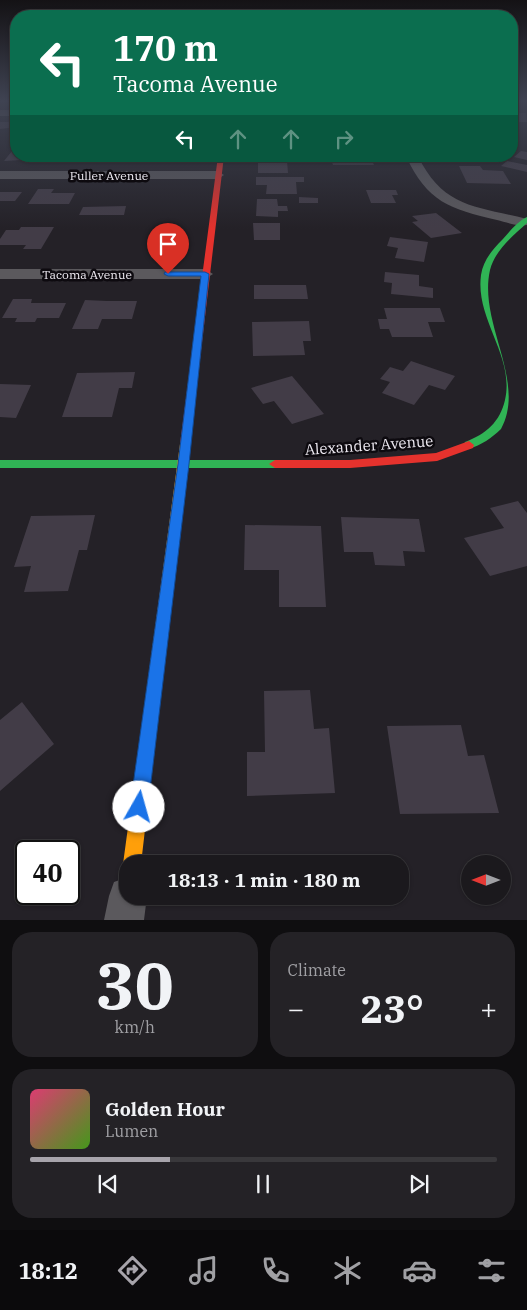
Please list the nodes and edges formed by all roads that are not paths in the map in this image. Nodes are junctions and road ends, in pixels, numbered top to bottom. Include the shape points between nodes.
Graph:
1 (220, 162) edge
2 (415, 162) edge
3 (0, 175) edge
4 (218, 175) junction
5 (525, 221) edge
6 (0, 274) edge
7 (205, 274) junction
8 (521, 400) edge
9 (0, 464) edge
10 (183, 464) junction
11 (133, 855) edge
12 (126, 905) edge
13 (124, 920) edge

1 - 4 street
2 - 5 street via 425,181 447,198 467,208
3 - 4 street, Fuller Avenue
4 - 7 street
5 - 8 street, Alexander Avenue via 496,250 485,276 487,299 517,364
6 - 7 street, Tacoma Avenue
7 - 10 street
8 - 10 street, Alexander Avenue via 478,442 438,457 350,464
9 - 10 street, Alexander Avenue
10 - 11 street
12 - 13 street

